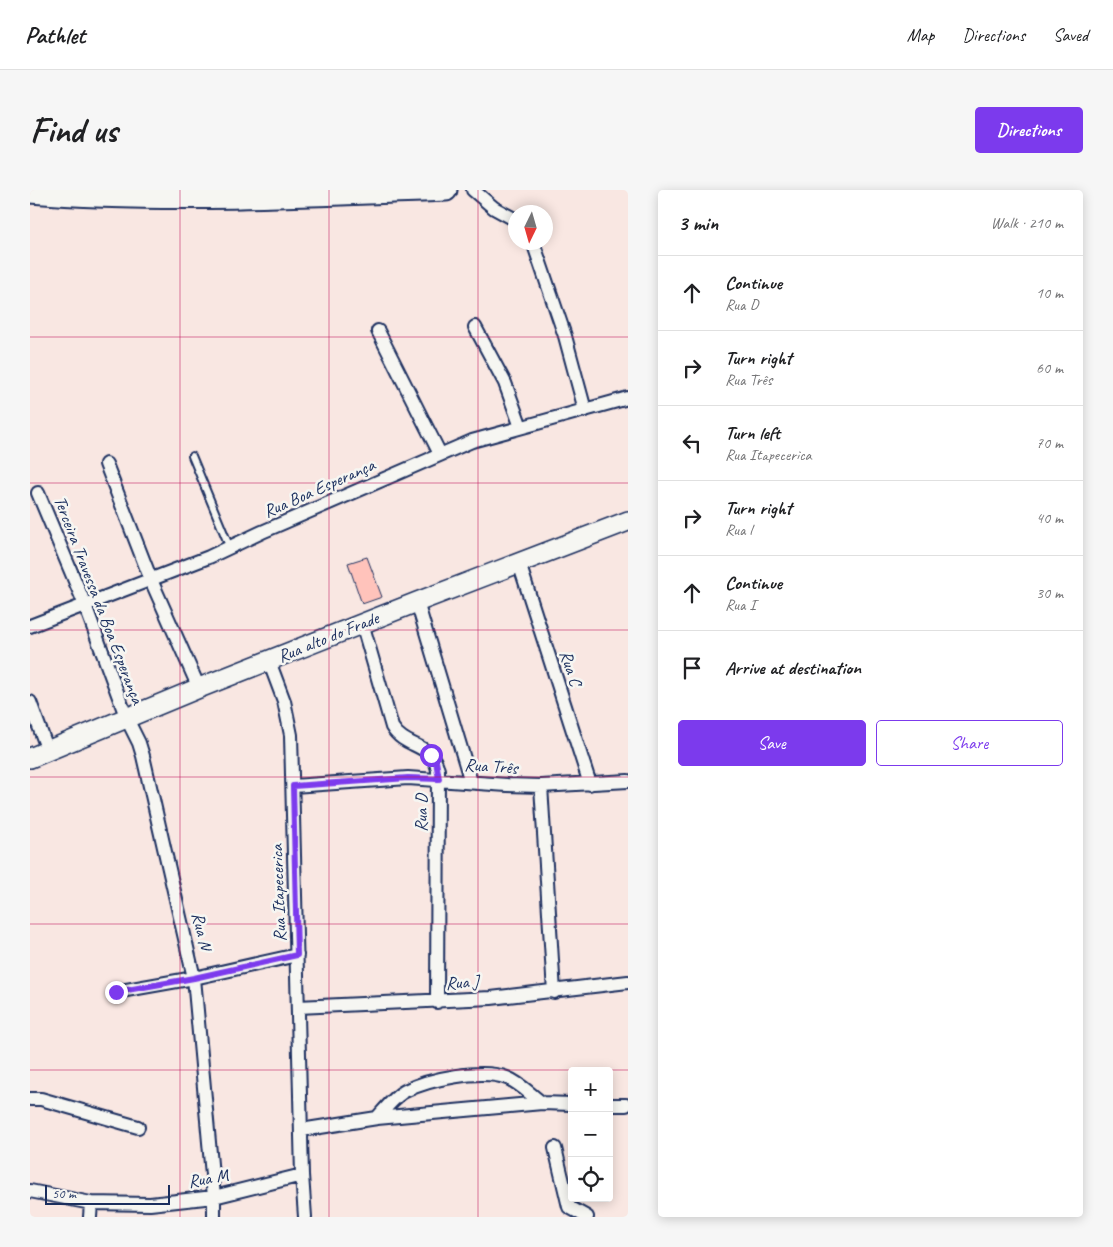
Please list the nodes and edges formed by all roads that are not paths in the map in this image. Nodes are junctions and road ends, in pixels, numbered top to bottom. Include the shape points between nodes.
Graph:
1 (446, 190) edge
2 (472, 190) edge
3 (30, 192) edge
4 (508, 215) edge
5 (536, 250) edge
6 (475, 327) dead end
7 (378, 331) dead end
8 (628, 398) edge
9 (585, 410) junction
10 (521, 427) junction
11 (440, 454) junction
12 (192, 456) dead end
13 (106, 464) dead end
14 (38, 493) dead end
15 (628, 522) edge
16 (230, 548) junction
17 (519, 563) junction
18 (152, 580) junction
19 (417, 602) junction
20 (84, 606) junction
21 (362, 623) junction
22 (30, 626) edge
23 (269, 662) junction
24 (199, 688) junction
25 (30, 702) edge
26 (127, 719) junction
27 (48, 751) junction
28 (30, 758) edge
29 (439, 779) junction
30 (628, 781) edge
31 (471, 782) junction
32 (590, 784) junction
33 (293, 786) junction
34 (541, 786) junction
35 (297, 955) junction
36 (194, 978) junction
37 (628, 982) edge
38 (116, 992) dead end
39 (554, 992) junction
40 (437, 1002) junction
41 (298, 1007) junction
42 (30, 1100) edge
43 (542, 1103) junction
44 (568, 1104) edge
45 (613, 1105) edge
46 (626, 1105) dead end
47 (377, 1118) junction
48 (138, 1126) dead end
49 (301, 1130) junction
50 (555, 1148) dead end
51 (302, 1175) junction
52 (30, 1191) edge
53 (214, 1197) junction
54 (91, 1203) junction
55 (90, 1217) edge
56 (214, 1217) edge
57 (305, 1217) edge
58 (587, 1217) edge

1 - 3 highway via 203,199
2 - 4 street
5 - 9 street via 565,336
6 - 10 street via 505,383
7 - 11 street
8 - 9 street, Rua Boa Esperança
9 - 10 street, Rua Boa Esperança
10 - 11 street, Rua Boa Esperança
11 - 16 street, Rua Boa Esperança
12 - 16 lane
13 - 18 street
14 - 20 street, Terceira Travessa da Boa Esperança
15 - 17 main road, Rua alto do Frade
16 - 18 street, Rua Boa Esperança
17 - 19 main road, Rua alto do Frade
17 - 32 street, Rua C
18 - 20 street, Rua Boa Esperança
18 - 24 street
19 - 21 main road, Rua alto do Frade
19 - 31 street
20 - 22 street, Rua Boa Esperança
20 - 26 street, Terceira Travessa da Boa Esperança
21 - 23 main road, Rua alto do Frade
21 - 29 street, Rua D via 392,727 398,735 434,758
23 - 24 main road, Rua alto do Frade
23 - 33 street, Rua Itapecerica via 288,716
24 - 26 main road, Rua alto do Frade
25 - 27 street
26 - 27 main road, Rua alto do Frade
26 - 36 street, Rua N via 143,756
27 - 28 main road, Rua alto do Frade
29 - 31 street, Rua Três
29 - 33 street, Rua Três
29 - 40 street, Rua D
30 - 32 street, Rua Três
31 - 34 street, Rua Três
32 - 34 street, Rua Três
33 - 35 street, Rua Itapecerica
34 - 39 street
35 - 36 street
35 - 41 street, Rua Itapecerica
36 - 38 street
36 - 53 street, Rua N
37 - 39 street, Rua J
39 - 40 street, Rua J
40 - 41 street, Rua J
41 - 49 street, Rua Itapecerica
42 - 48 street via 40,1099
43 - 44 street
43 - 47 street
43 - 47 street via 507,1078 485,1075 446,1077 403,1091
45 - 46 street
47 - 49 street
49 - 51 street, Rua Itapecerica
50 - 58 street via 569,1206
51 - 53 street, Rua M
51 - 57 street, Rua Itapecerica
52 - 54 street, Rua M
53 - 54 street, Rua M via 150,1204
53 - 56 street, Rua N
54 - 55 street

